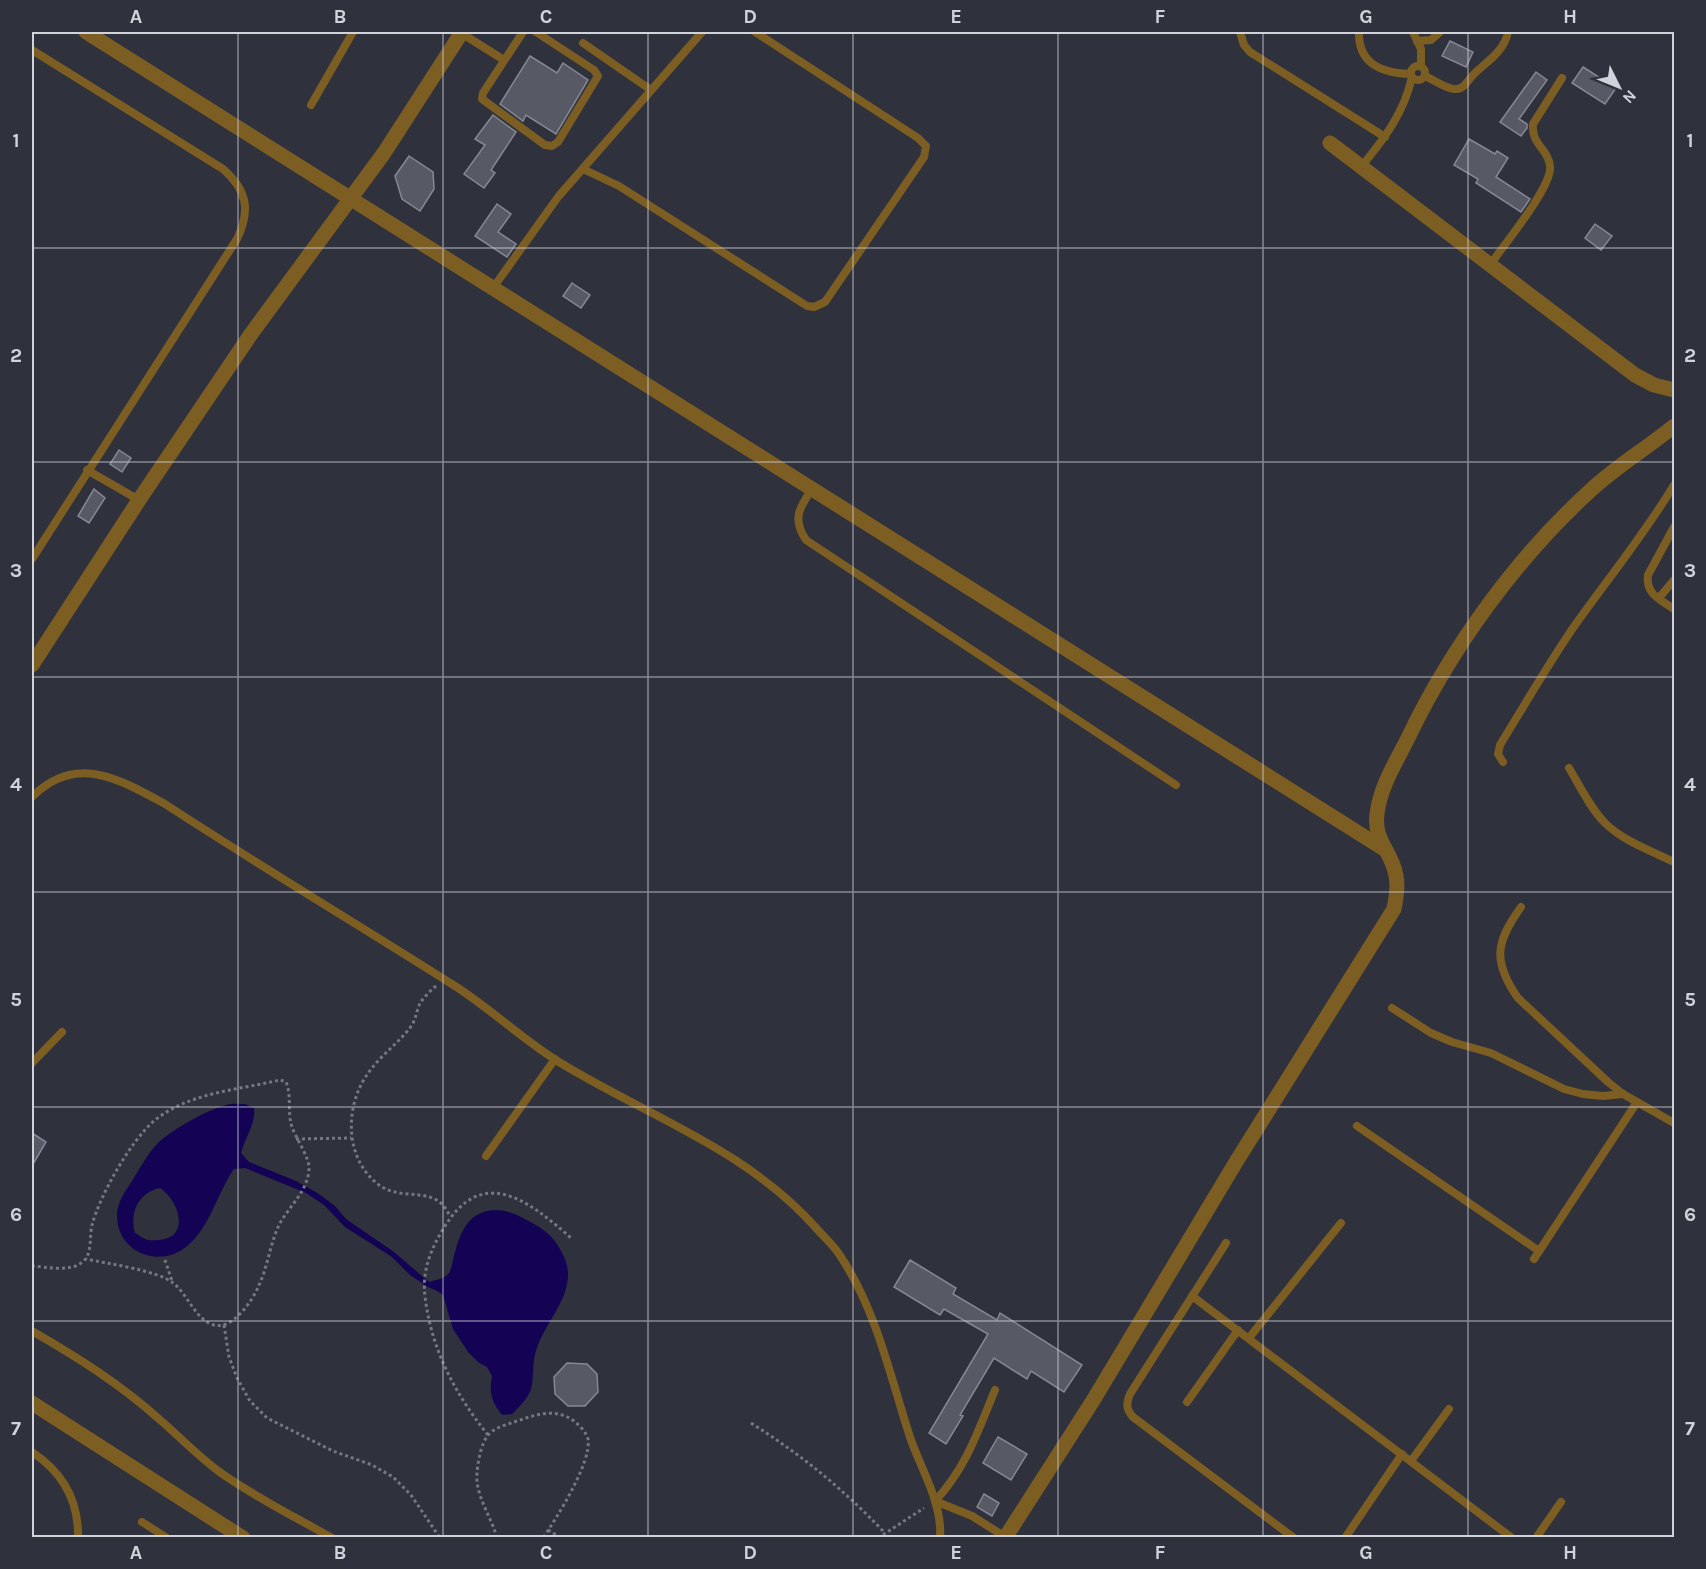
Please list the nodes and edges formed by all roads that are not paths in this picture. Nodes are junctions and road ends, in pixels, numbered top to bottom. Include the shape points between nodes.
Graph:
1 (86, 32) edge
2 (353, 32) edge
3 (461, 32) edge
4 (523, 32) edge
5 (536, 32) edge
6 (702, 32) edge
7 (755, 32) edge
8 (1240, 32) edge
9 (1359, 32) edge
10 (1413, 32) edge
11 (1440, 32) edge
12 (1508, 32) edge
13 (1418, 42) junction
14 (583, 43) dead end
15 (32, 50) edge
16 (504, 60) junction
17 (1420, 66) junction
18 (1412, 76) junction
19 (1425, 76) junction
20 (1562, 78) dead end
21 (651, 90) junction
22 (311, 105) dead end
23 (1385, 137) junction
24 (1330, 143) dead end
25 (1361, 168) junction
26 (583, 169) junction
27 (351, 198) junction
28 (1490, 265) junction
29 (493, 288) junction
30 (1674, 390) edge
31 (1674, 426) edge
32 (87, 470) junction
33 (1674, 485) edge
34 (812, 489) junction
35 (139, 500) junction
36 (1674, 527) edge
37 (32, 559) edge
38 (1674, 580) edge
39 (1659, 598) junction
40 (1674, 609) edge
41 (32, 665) edge
42 (1503, 762) dead end
43 (1569, 768) dead end
44 (1176, 785) dead end
45 (32, 797) edge
46 (1384, 849) junction
47 (1674, 862) edge
48 (1521, 907) dead end
49 (1392, 1008) dead end
50 (62, 1032) dead end
51 (555, 1059) junction
52 (32, 1063) edge
53 (1623, 1094) junction
54 (1637, 1102) junction
55 (1674, 1123) edge
56 (1357, 1126) dead end
57 (486, 1156) dead end
58 (1341, 1223) dead end
59 (1226, 1243) dead end
60 (1539, 1251) junction
61 (1534, 1259) dead end
62 (1192, 1296) junction
63 (1238, 1330) junction
64 (32, 1331) edge
65 (1249, 1338) junction
66 (995, 1390) dead end
67 (1187, 1402) dead end
68 (32, 1403) edge
69 (1449, 1409) dead end
70 (32, 1452) edge
71 (1402, 1454) junction
72 (1411, 1461) junction
73 (935, 1501) junction
74 (1561, 1502) dead end
75 (142, 1522) dead end
76 (1006, 1537) edge
77 (78, 1538) edge
78 (167, 1538) edge
79 (243, 1538) edge
80 (332, 1538) edge
81 (940, 1538) edge
82 (1294, 1538) edge
83 (1345, 1538) edge
84 (1512, 1538) edge
85 (1536, 1538) edge

1 - 27 street
2 - 22 lane
3 - 16 lane
3 - 27 street
4 - 16 lane
5 - 16 lane via 592,68 598,76 556,144 545,145 482,99
6 - 21 lane
7 - 26 lane via 926,146 924,158 825,302 807,306 620,186
8 - 23 lane via 1250,52
9 - 18 lane via 1363,52 1376,67
10 - 13 lane
11 - 13 lane via 1431,40
12 - 19 lane via 1498,53 1461,88 1454,89
13 - 17 lane
14 - 21 lane
15 - 32 lane via 223,169 243,193 246,209 237,239
17 - 18 lane via 1413,69
17 - 19 lane
18 - 19 lane via 1419,81
18 - 23 lane via 1402,110
20 - 28 lane via 1533,124 1532,133 1550,165 1550,176
21 - 26 lane
23 - 25 lane
24 - 25 street
25 - 28 street
26 - 29 lane via 540,219
27 - 29 street
27 - 35 street via 283,288
28 - 30 street via 1635,375
29 - 34 street
31 - 46 street via 1591,490 1511,577 1475,625 1413,727 1380,798 1378,833
32 - 35 lane
32 - 37 lane
33 - 42 lane via 1548,665 1500,745 1498,754
34 - 44 lane via 799,511 800,531 806,540
34 - 46 street
35 - 41 street
36 - 39 lane via 1648,575 1649,589
38 - 39 lane
39 - 40 lane
43 - 47 lane via 1606,824
45 - 51 lane via 42,787 68,775 96,773 124,781 444,979
46 - 76 street via 1393,864 1398,886 1394,909
48 - 53 lane via 1501,942 1500,962 1506,981 1518,998
49 - 53 lane via 1431,1034 1501,1057 1564,1089 1583,1094
50 - 52 lane
51 - 57 lane
51 - 73 lane via 711,1144 800,1209 838,1254 867,1305 915,1455
53 - 54 lane
54 - 55 lane
54 - 60 lane
56 - 60 lane
58 - 65 lane
59 - 62 lane
60 - 61 lane
62 - 63 lane
62 - 82 lane via 1130,1394 1127,1410
63 - 65 lane
63 - 67 lane
64 - 80 lane via 118,1386 222,1474
65 - 71 lane
66 - 73 lane via 963,1465
68 - 79 street
69 - 72 lane
70 - 77 lane via 67,1487 75,1505
71 - 72 lane
71 - 83 lane
72 - 84 lane
73 - 76 lane via 972,1516
73 - 81 lane
74 - 85 lane
75 - 78 lane

